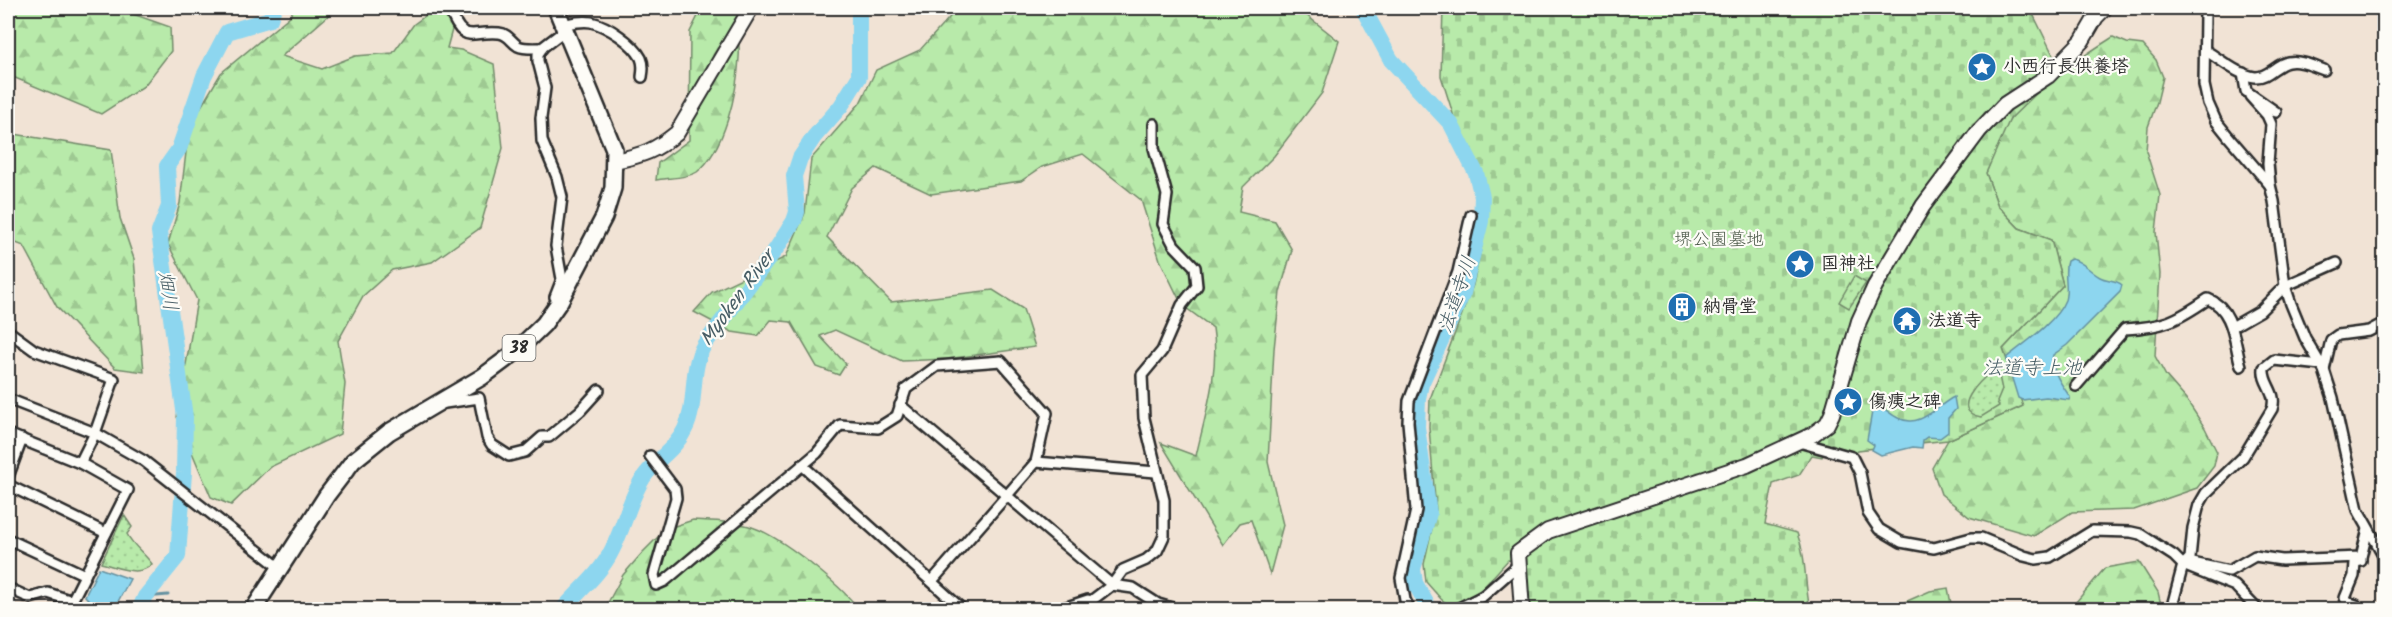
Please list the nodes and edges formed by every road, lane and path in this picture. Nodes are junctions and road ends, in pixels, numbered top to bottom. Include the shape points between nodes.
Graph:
1 (449, 8) edge
2 (556, 8) edge
3 (751, 8) edge
4 (2105, 8) edge
5 (2202, 8) edge
6 (563, 28) junction
7 (542, 48) junction
8 (2206, 51) junction
9 (2324, 70) dead end
10 (2243, 73) junction
11 (642, 77) dead end
12 (2250, 96) junction
13 (2276, 112) dead end
14 (1155, 124) dead end
15 (615, 161) junction
16 (2270, 185) junction
17 (1471, 215) dead end
18 (2337, 264) dead end
19 (2285, 286) junction
20 (558, 305) junction
21 (2385, 323) edge
22 (2232, 327) junction
23 (8, 331) edge
24 (2241, 366) dead end
25 (2322, 368) junction
26 (2076, 386) dead end
27 (599, 390) dead end
28 (8, 399) edge
29 (437, 404) junction
30 (900, 405) junction
31 (94, 433) junction
32 (8, 434) edge
33 (22, 439) junction
34 (1799, 442) junction
35 (650, 456) dead end
36 (1036, 462) junction
37 (80, 463) junction
38 (802, 465) junction
39 (1156, 472) junction
40 (8, 477) edge
41 (8, 485) edge
42 (1007, 495) junction
43 (2368, 529) junction
44 (106, 533) junction
45 (8, 539) edge
46 (2385, 556) edge
47 (2361, 557) junction
48 (2185, 563) junction
49 (1518, 566) junction
50 (280, 568) junction
51 (85, 575) junction
52 (932, 582) junction
53 (1112, 585) junction
54 (8, 588) edge
55 (1093, 599) junction
56 (253, 609) edge
57 (963, 609) edge
58 (1058, 609) edge
59 (1079, 609) edge
60 (1179, 609) edge
61 (1410, 609) edge
62 (1455, 609) edge
63 (1522, 609) edge
64 (2171, 609) edge
65 (2258, 609) edge
66 (2355, 609) edge

1 - 7 street via 466,34 500,33 518,46
2 - 6 main road, 38
3 - 15 street via 677,133 645,155
4 - 34 street via 2082,41 2048,76 2005,104 1979,131 1923,206 1875,286 1859,321 1832,414 1821,430
5 - 8 street
6 - 7 street
6 - 11 street via 589,22 610,30 640,58
6 - 15 main road, 38 via 609,132
7 - 20 street via 538,61 545,88 540,131 562,197 556,246 562,273 555,297
8 - 10 street
8 - 16 street via 2205,85 2216,121
9 - 10 street via 2286,62 2266,75
10 - 12 street
12 - 13 street
12 - 16 street via 2271,124
14 - 39 street via 1154,148 1167,195 1163,224 1174,245 1195,267 1197,286 1182,305 1162,351 1142,375 1144,418
15 - 20 main road, 38 via 613,188 604,217
16 - 19 street
17 - 61 street via 1458,272 1409,401 1416,510 1401,578
18 - 19 street
19 - 22 street via 2260,311
19 - 25 street via 2305,338
20 - 29 main road, 38 via 513,354
21 - 25 street via 2331,340
22 - 24 street
22 - 26 street via 2222,308 2208,299 2166,324 2125,329
23 - 31 street via 34,350 114,379
25 - 43 street via 2333,398 2358,510
25 - 48 street via 2274,360 2264,368 2274,395 2272,409 2244,457 2206,493 2199,505 2190,558
27 - 29 street via 549,436 542,437 525,452 509,456 487,437 479,398
28 - 31 street
29 - 50 main road, 38 via 389,432 353,461
30 - 36 street via 906,389 937,366 1001,361 1047,413
30 - 38 street via 897,416 878,428 840,425
30 - 42 street
31 - 37 street
31 - 50 street via 169,479
32 - 33 street
33 - 37 street
33 - 40 street
34 - 48 street via 1852,458 1860,473 1868,513 1879,529 1901,542 1934,548 1981,538 2036,559 2050,557 2100,530 2140,534
34 - 49 street via 1747,465 1548,531 1518,552
35 - 38 street via 675,489 676,498 654,575 656,585
36 - 39 street
36 - 42 street
37 - 44 street via 128,490
38 - 52 street
39 - 53 street via 1164,500 1164,536 1157,551 1123,570
41 - 44 street
42 - 52 street
42 - 53 street
43 - 46 street
43 - 47 street
44 - 51 street
45 - 51 street
47 - 48 street via 2283,560 2255,556 2229,571
47 - 66 street via 2361,561 2355,561 2345,598 2356,605
48 - 64 street
48 - 65 street via 2235,586
49 - 62 street via 1483,596
49 - 63 street
50 - 56 main road, 38
51 - 54 street via 72,601 48,593 30,598
52 - 57 street
53 - 55 street
53 - 60 street via 1132,588 1158,604
55 - 58 street
55 - 59 street

